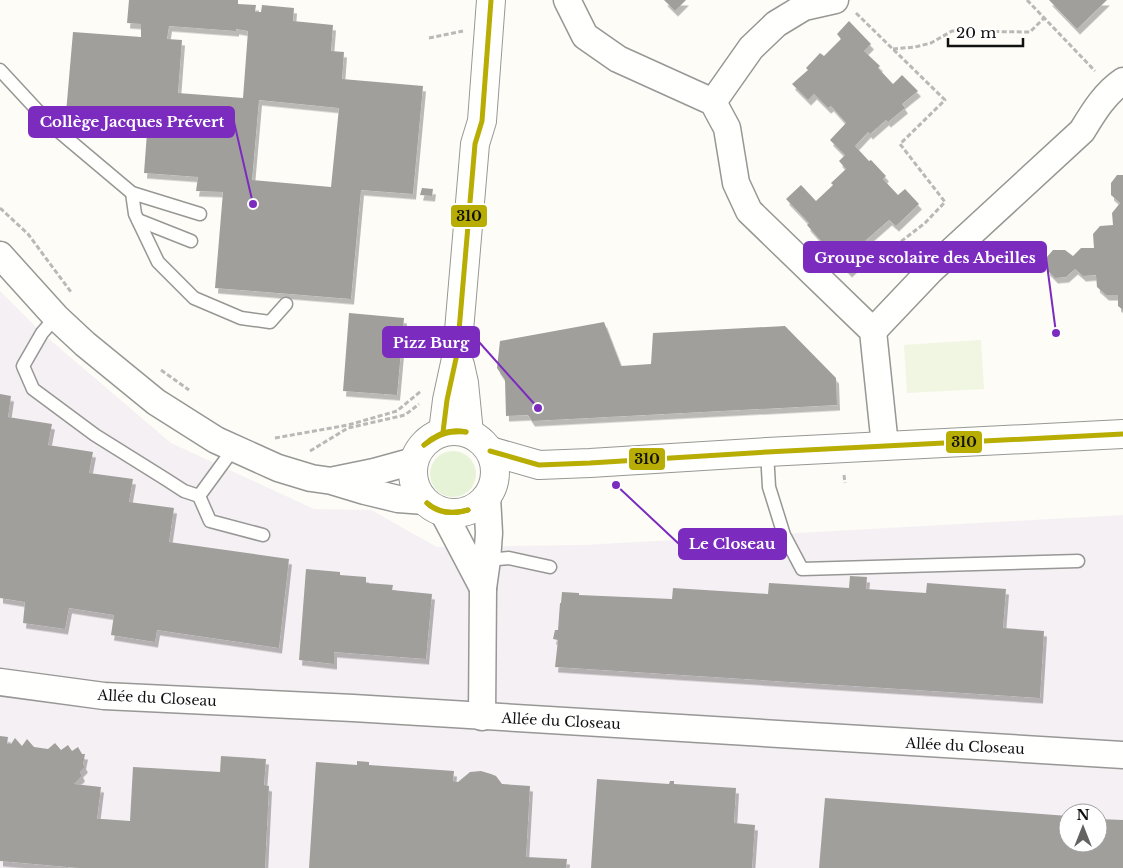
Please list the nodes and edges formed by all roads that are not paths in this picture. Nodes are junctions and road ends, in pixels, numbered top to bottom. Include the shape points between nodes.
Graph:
1 (480, 0) edge
2 (491, 0) edge
3 (567, 0) edge
4 (843, 4) edge
5 (0, 70) edge
6 (1115, 88) edge
7 (713, 102) junction
8 (475, 144) junction
9 (132, 193) junction
10 (200, 214) dead end
11 (138, 220) junction
12 (192, 240) dead end
13 (0, 255) edge
14 (286, 304) dead end
15 (56, 317) junction
16 (873, 330) junction
17 (456, 433) junction
18 (1123, 434) edge
19 (885, 446) junction
20 (234, 448) junction
21 (490, 451) junction
22 (766, 452) junction
23 (414, 461) junction
24 (539, 464) junction
25 (332, 481) junction
26 (490, 491) junction
27 (199, 496) junction
28 (434, 507) junction
29 (264, 535) dead end
30 (488, 560) junction
31 (1078, 561) dead end
32 (550, 567) dead end
33 (483, 588) junction
34 (0, 682) edge
35 (482, 717) junction
36 (1123, 755) edge

1 - 8 street via 470,120
2 - 8 street via 482,121
3 - 7 street via 585,36 618,59
4 - 7 street via 804,6 776,24 752,48
5 - 9 lane via 50,124
6 - 16 street via 1098,106 1082,131 930,271
7 - 16 street via 727,128 736,183 749,212
8 - 17 street via 457,354 447,400
9 - 10 lane
9 - 11 lane
11 - 12 lane
11 - 14 lane via 158,262 194,298 241,318 270,322
13 - 15 street
15 - 20 street via 156,402
15 - 27 lane via 42,333 23,366 33,389 94,436 184,492
16 - 19 street
17 - 21 street via 477,437
17 - 23 street via 430,438
18 - 19 street
19 - 22 street
20 - 25 street via 278,468
20 - 27 lane
21 - 24 street
21 - 26 street via 496,476
22 - 24 street
22 - 31 lane via 769,487 784,535 802,569
23 - 25 street
23 - 28 street via 414,482 418,493
24 - 26 street
25 - 28 street via 365,492
26 - 28 street via 483,502 465,512 454,514
26 - 30 street
27 - 29 lane via 210,521
28 - 33 street
30 - 32 lane via 509,558
30 - 33 street
33 - 35 street
34 - 35 street, Allée du Closeau via 104,696
35 - 36 street, Allée du Closeau

